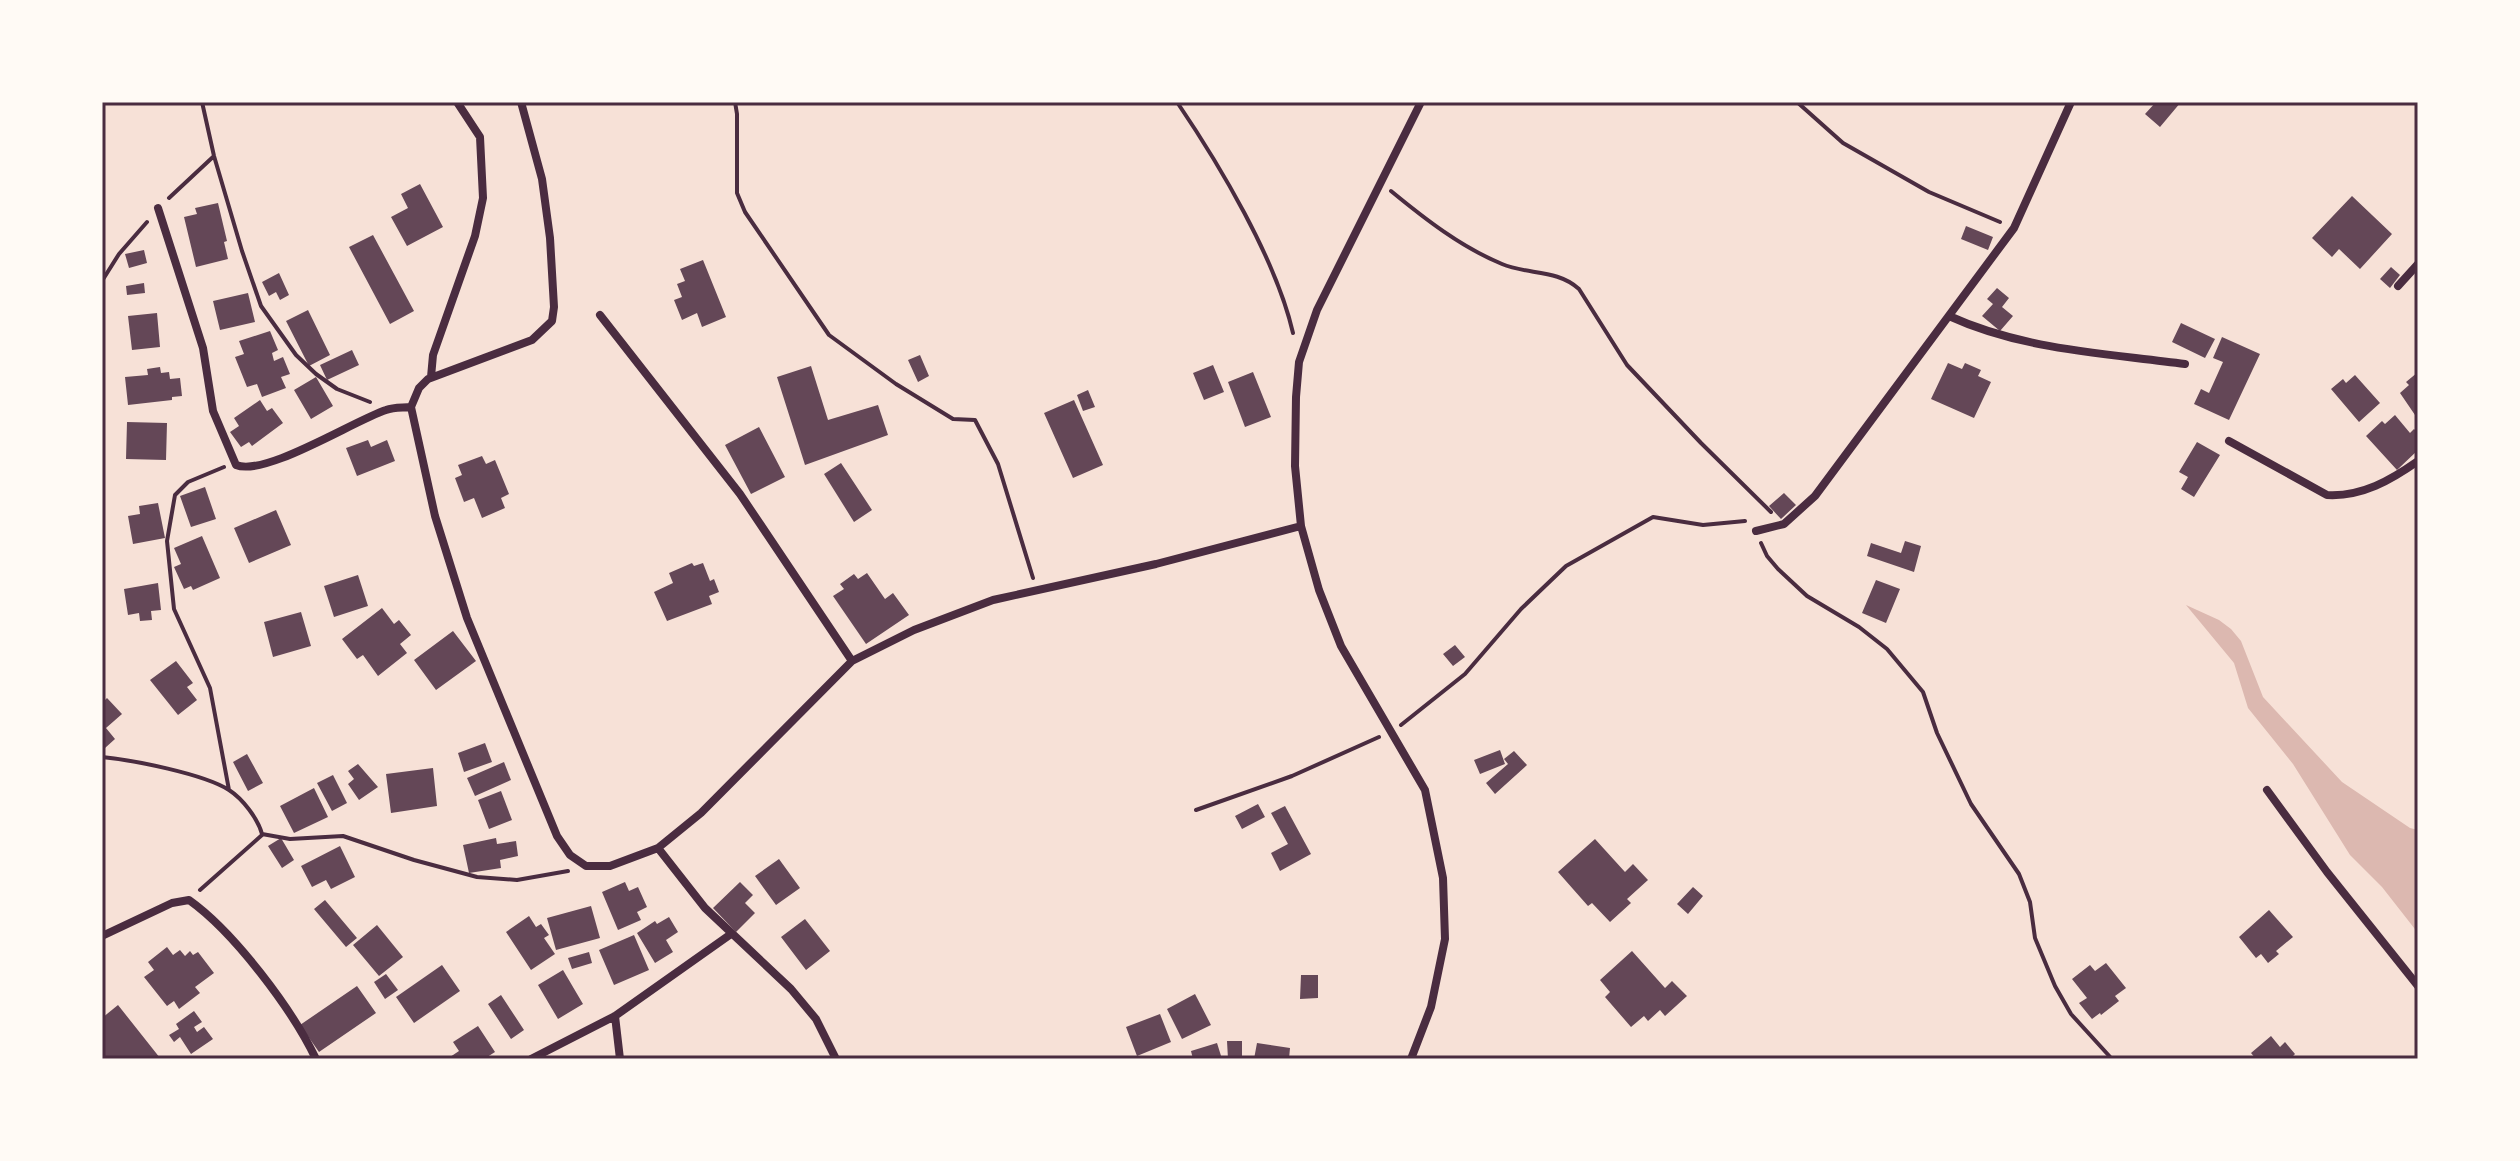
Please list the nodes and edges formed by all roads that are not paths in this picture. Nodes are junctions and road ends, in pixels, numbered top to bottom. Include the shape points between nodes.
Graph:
1 (457, 102) edge
2 (521, 102) edge
3 (1421, 102) edge
4 (2071, 102) edge
5 (158, 208) dead end
6 (2418, 264) edge
7 (2398, 286) dead end
8 (600, 315) dead end
9 (1949, 316) junction
10 (2185, 364) dead end
11 (431, 377) junction
12 (411, 407) junction
13 (2229, 441) dead end
14 (2418, 461) edge
15 (1301, 526) junction
16 (1756, 531) road end
17 (852, 661) junction
18 (2267, 790) dead end
19 (658, 848) junction
20 (731, 934) junction
21 (102, 936) edge
22 (2418, 986) edge
23 (615, 1016) junction
24 (316, 1059) edge
25 (531, 1059) edge
26 (620, 1059) edge
27 (836, 1059) edge
28 (1411, 1059) edge

1 - 11 street via 480,137 483,198 433,355
2 - 11 street via 542,179 552,321 532,340
3 - 15 street via 1317,310 1299,362 1295,466
4 - 9 street via 2014,228
5 - 12 street via 203,348 213,411 239,467 282,458 389,409
6 - 7 street
8 - 17 street via 740,494
9 - 10 street via 2002,337
9 - 16 street via 1815,496 1784,524
11 - 12 street
12 - 19 street via 435,516 467,618 557,836 586,866 610,866
13 - 14 street via 2327,495 2369,489
15 - 17 street via 993,600
15 - 28 street via 1341,646 1425,790 1443,878 1445,939 1431,1007
17 - 19 street via 701,813
18 - 22 street
19 - 20 street
20 - 23 street
20 - 27 street via 791,989 816,1019
21 - 24 street via 189,900 206,911 248,958
23 - 25 street
23 - 26 street

